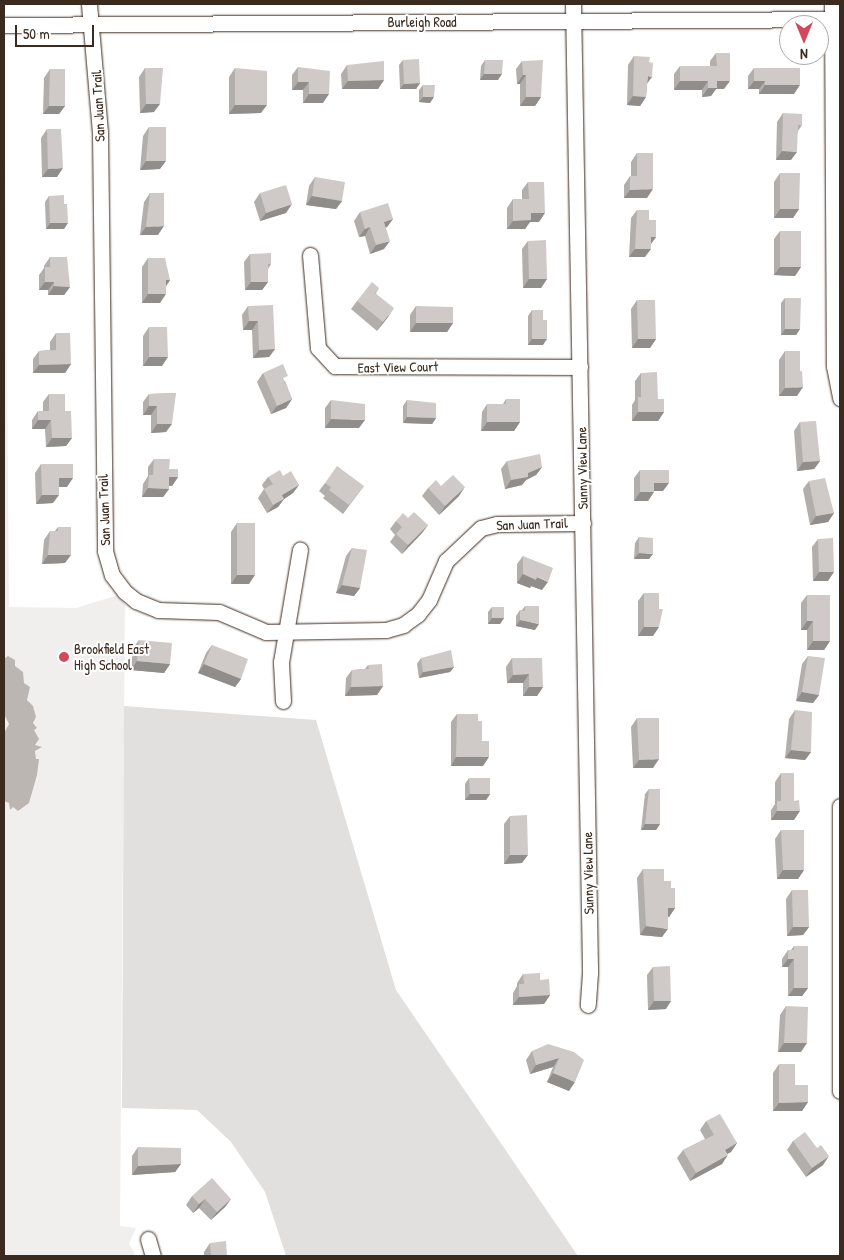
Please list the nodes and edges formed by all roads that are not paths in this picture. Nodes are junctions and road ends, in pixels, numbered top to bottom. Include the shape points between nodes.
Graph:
1 (89, 4) edge
2 (573, 4) edge
3 (832, 4) edge
4 (836, 19) edge
5 (574, 21) junction
6 (4, 25) edge
7 (89, 25) junction
8 (837, 251) edge
9 (310, 255) dead end
10 (580, 366) junction
11 (840, 398) edge
12 (583, 523) junction
13 (300, 550) dead end
14 (285, 633) junction
15 (283, 701) dead end
16 (840, 806) edge
17 (840, 1001) edge
18 (588, 1005) dead end
19 (840, 1091) edge
20 (148, 1239) dead end
21 (153, 1256) edge

1 - 7 street, San Juan Trail
2 - 5 street, Sunny View Lane
3 - 4 street
4 - 5 street, Burleigh Road
4 - 8 street
5 - 7 street, Burleigh Road
5 - 10 street, Sunny View Lane
6 - 7 street, Burleigh Road
7 - 14 street, San Juan Trail via 97,72 100,132 107,560 118,584 147,606 171,612 219,612 233,615 258,630
8 - 11 street via 834,366
9 - 10 street, East View Court via 318,348 335,366
10 - 12 street, Sunny View Lane
12 - 14 street, San Juan Trail via 497,524 481,528 446,561 430,600 418,614 395,628 369,632
12 - 18 street, Sunny View Lane
13 - 14 street
14 - 15 street via 280,679
16 - 17 street
17 - 19 street
20 - 21 street

